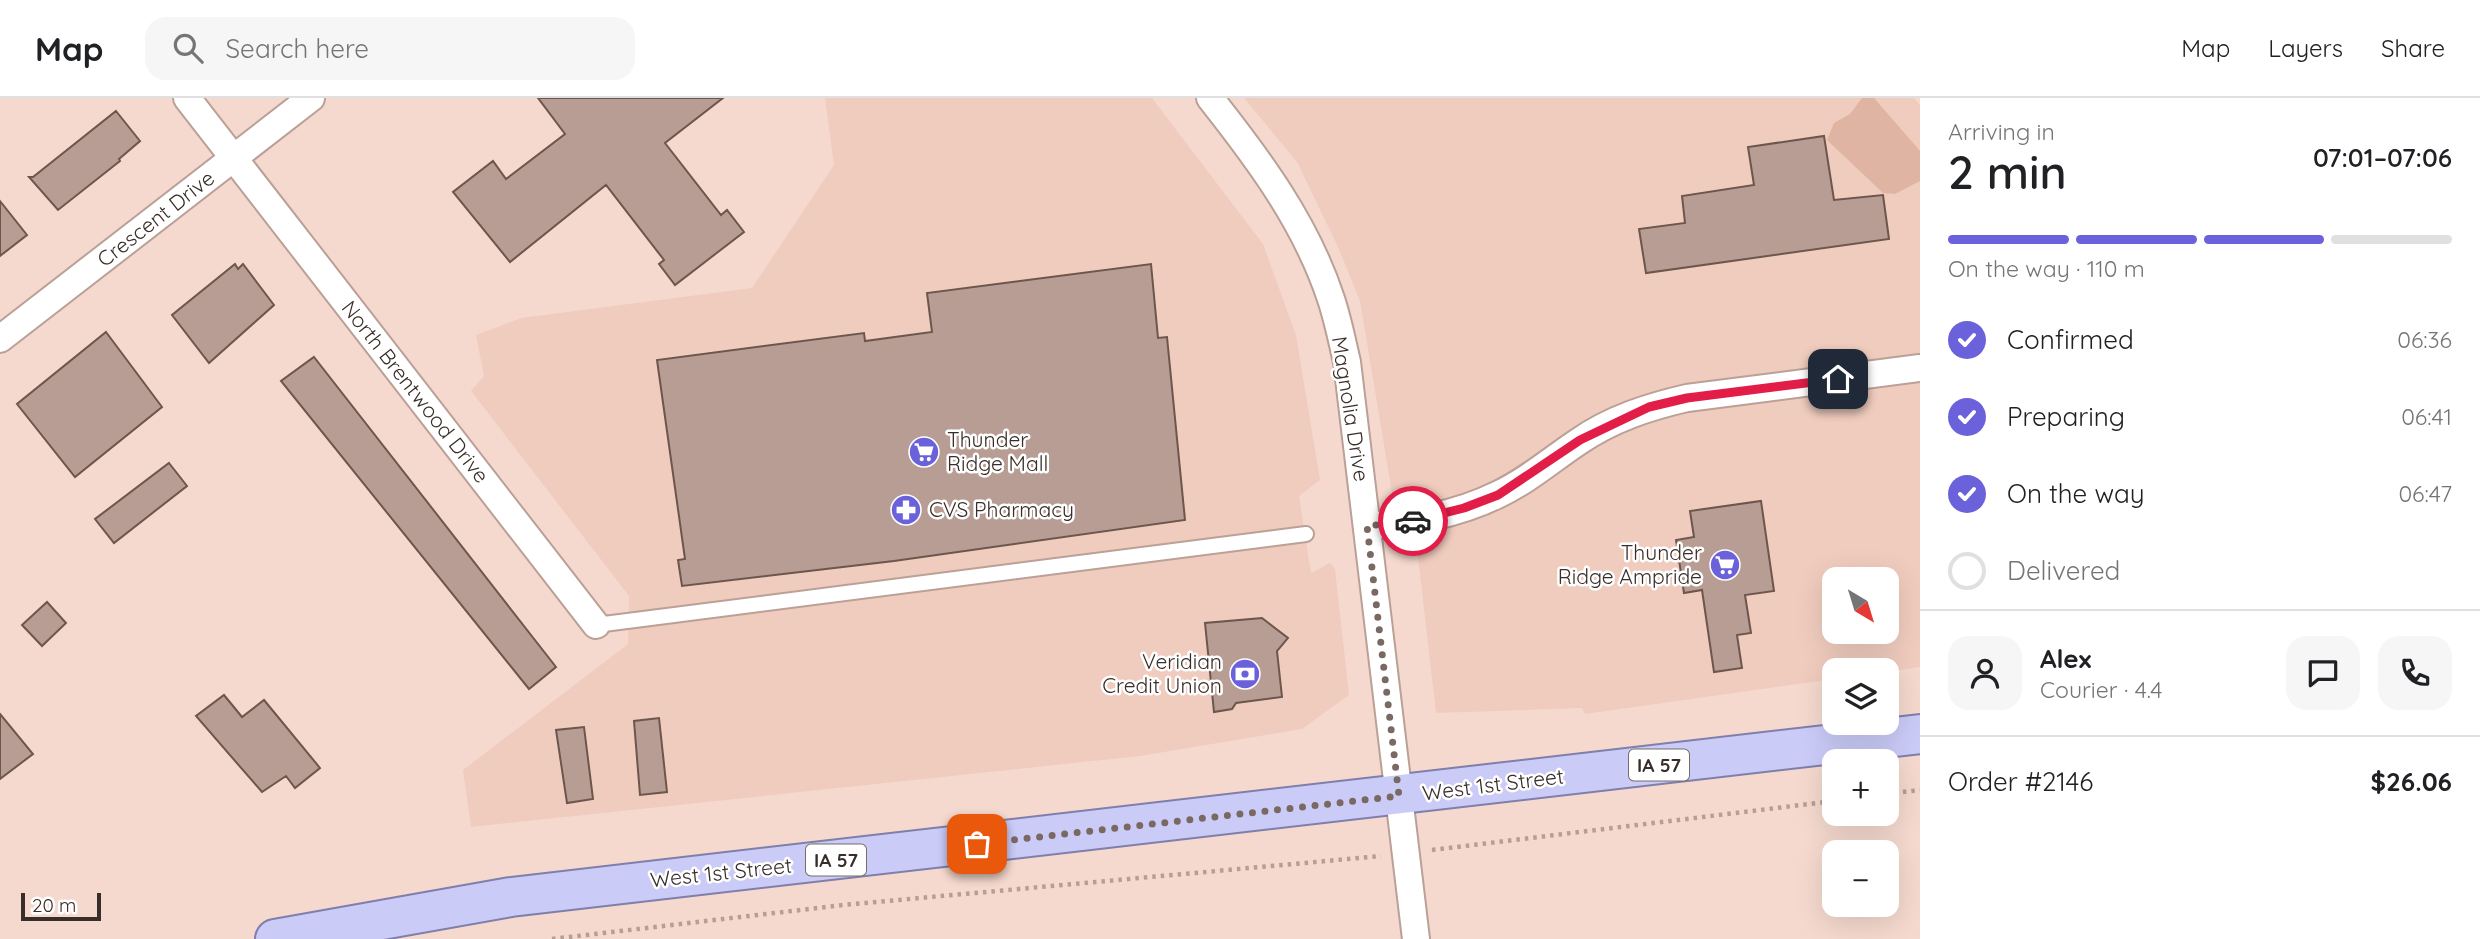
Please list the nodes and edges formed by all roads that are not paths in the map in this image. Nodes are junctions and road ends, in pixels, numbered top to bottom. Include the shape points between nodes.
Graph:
1 (187, 98) edge
2 (311, 98) edge
3 (1210, 98) edge
4 (234, 158) junction
5 (0, 339) edge
6 (1920, 368) edge
7 (1367, 526) junction
8 (1306, 534) dead end
9 (596, 625) joint
10 (1920, 734) edge
11 (1399, 796) junction
12 (275, 939) edge
13 (1416, 939) edge

1 - 4 street, North Brentwood Drive
2 - 4 street, Crescent Drive
3 - 7 street, Magnolia Drive via 1292,213 1331,300 1347,362
4 - 5 street, Crescent Drive
4 - 9 street, North Brentwood Drive
6 - 7 street via 1649,407 1580,440 1498,495 1411,522
7 - 11 street, Magnolia Drive
8 - 9 lane
10 - 11 main road, West 1st Street / IA 57
11 - 12 main road, West 1st Street / IA 57 via 511,897
11 - 13 street, Magnolia Drive

